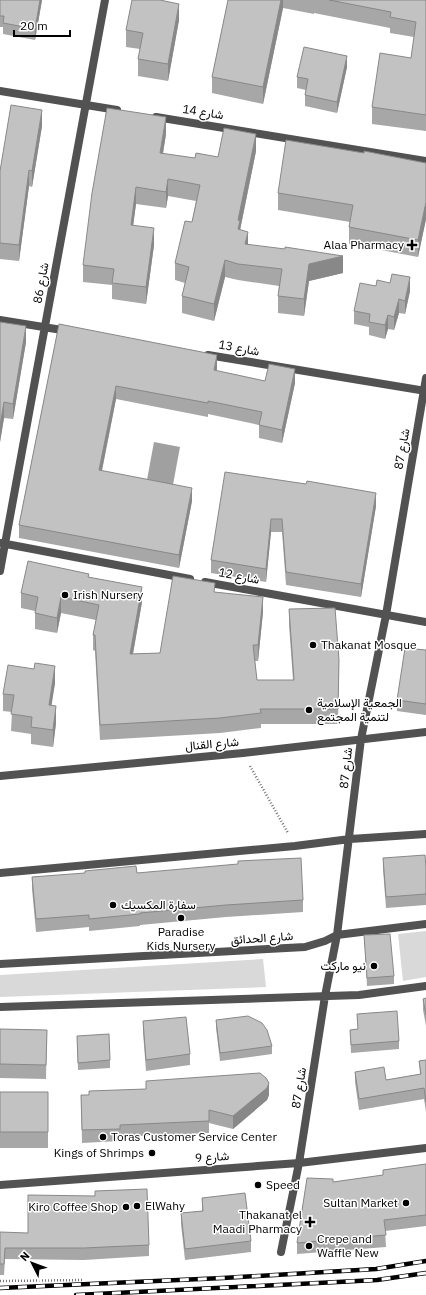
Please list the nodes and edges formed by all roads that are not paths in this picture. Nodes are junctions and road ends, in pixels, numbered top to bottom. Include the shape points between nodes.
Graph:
1 (105, 0) edge
2 (0, 91) edge
3 (86, 105) junction
4 (124, 112) edge
5 (147, 115) edge
6 (426, 162) edge
7 (0, 320) edge
8 (45, 327) junction
9 (76, 333) edge
10 (200, 353) edge
11 (426, 378) edge
12 (425, 391) edge
13 (2, 544) edge
14 (0, 571) edge
15 (386, 615) junction
16 (426, 622) edge
17 (426, 732) edge
18 (361, 739) junction
19 (0, 776) edge
20 (426, 834) edge
21 (350, 839) junction
22 (0, 873) edge
23 (426, 924) edge
24 (337, 935) junction
25 (0, 964) edge
26 (426, 986) edge
27 (325, 996) junction
28 (0, 1007) edge
29 (426, 1148) edge
30 (299, 1163) junction
31 (0, 1185) edge
32 (282, 1252) dead end

1 - 3 street, شارع 86
2 - 3 street
3 - 4 street
3 - 8 street, شارع 86
5 - 6 street, شارع 14
7 - 8 street
8 - 9 street
8 - 13 street, شارع 86
10 - 12 street, شارع 13
11 - 12 street, شارع 87
12 - 15 street, شارع 87
13 - 14 street, شارع 86
13 - 15 street, شارع 12
15 - 16 street, شارع 12
15 - 18 street, شارع 87
17 - 18 street, شارع القنال
18 - 19 street, شارع القنال
18 - 21 street, شارع 87
20 - 21 street
21 - 22 street
21 - 24 street, شارع 87
23 - 24 street, شارع الحدائق
24 - 25 street, شارع الحدائق via 298,948
24 - 27 street, شارع 87
26 - 27 street via 359,995
27 - 28 street
27 - 30 street, شارع 87
29 - 30 street, شارع 9
30 - 31 street, شارع 9
30 - 32 street, شارع 87

